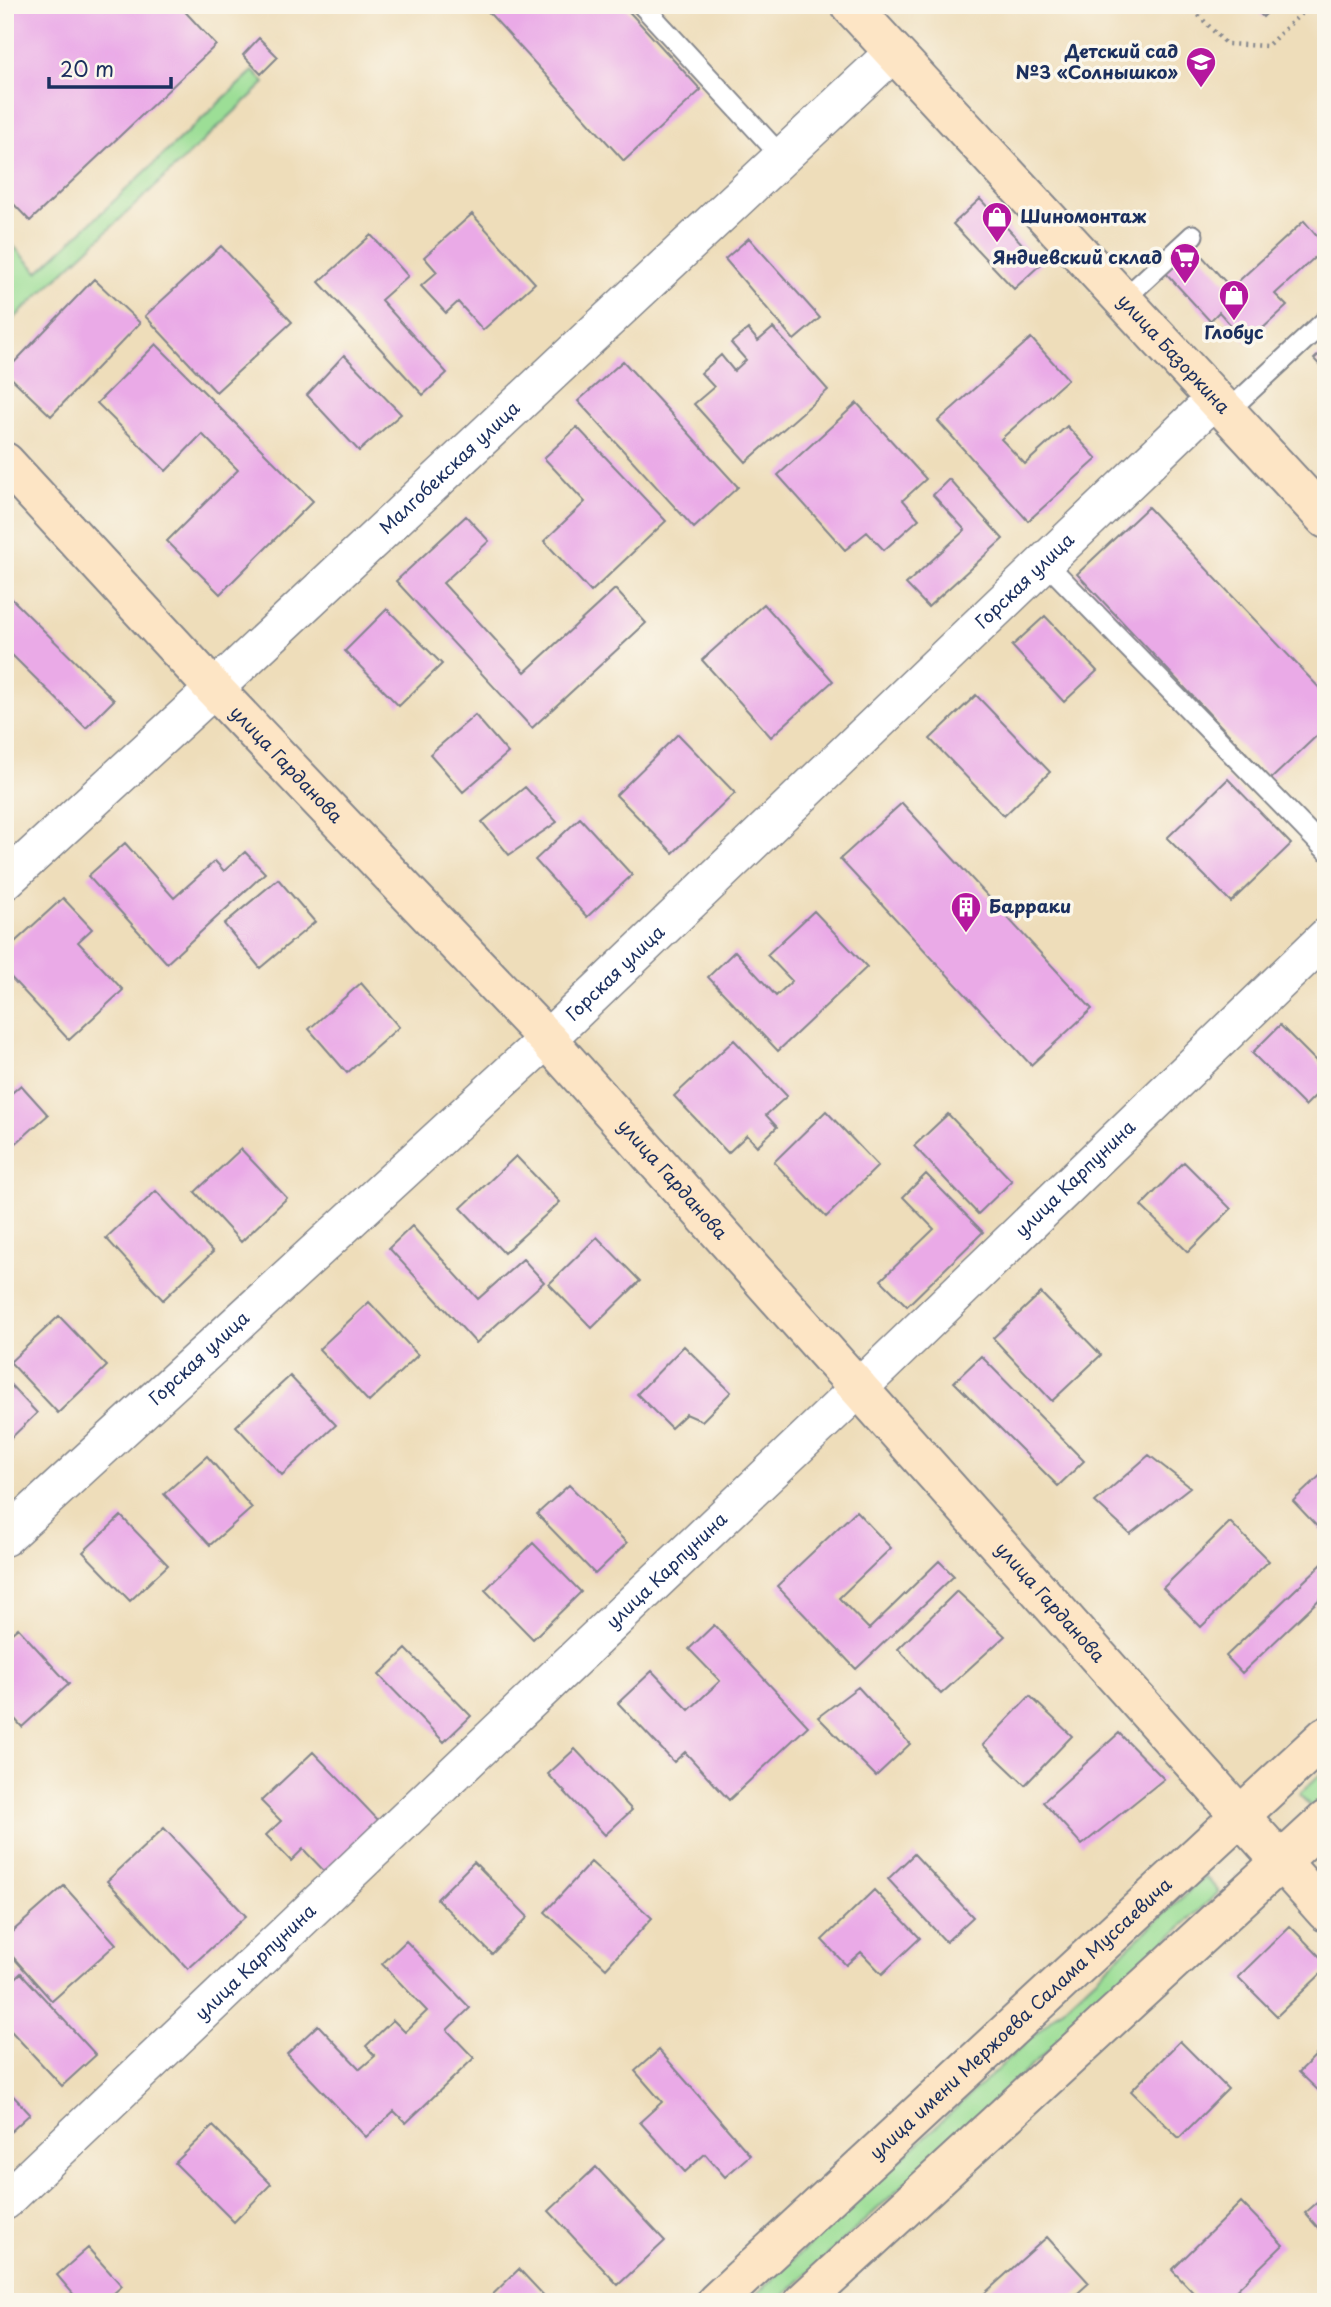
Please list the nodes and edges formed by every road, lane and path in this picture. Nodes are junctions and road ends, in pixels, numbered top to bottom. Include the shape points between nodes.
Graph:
1 (642, 5) edge
2 (850, 5) edge
3 (1189, 5) edge
4 (1310, 5) edge
5 (894, 52) junction
6 (782, 157) junction
7 (1193, 234) dead end
8 (1123, 300) junction
9 (1326, 320) edge
10 (1221, 405) junction
11 (5, 462) edge
12 (1326, 519) edge
13 (1045, 562) junction
14 (214, 689) junction
15 (1326, 850) edge
16 (5, 881) edge
17 (1326, 937) edge
18 (547, 1039) junction
19 (858, 1389) junction
20 (5, 1537) edge
21 (1326, 1736) edge
22 (1240, 1815) junction
23 (1326, 1820) edge
24 (1280, 1862) junction
25 (1326, 1912) edge
26 (5, 2201) edge
27 (716, 2302) edge
28 (803, 2302) edge

1 - 6 lane
2 - 5 street, улица Базоркина
3 - 4 path via 1226,44 1267,46
5 - 6 street, Малгобекская улица
5 - 8 street, улица Базоркина
6 - 14 street, Малгобекская улица
7 - 8 lane
8 - 10 street, улица Базоркина
9 - 10 lane
10 - 12 street, улица Базоркина
10 - 13 street, Горская улица
11 - 14 street, улица Гарданова
13 - 15 lane
13 - 18 street, Горская улица
14 - 16 street, Малгобекская улица
14 - 18 street, улица Гарданова
17 - 19 street, улица Карпунина
18 - 19 street, улица Гарданова
18 - 20 street, Горская улица
19 - 22 street, улица Гарданова
19 - 26 street, улица Карпунина
21 - 22 street, улица имени Мержоева Салама Муссаевича
22 - 24 street, улица Гарданова
22 - 27 street, улица имени Мержоева Салама Муссаевича
23 - 24 street
24 - 25 street, улица Гарданова
24 - 28 street

